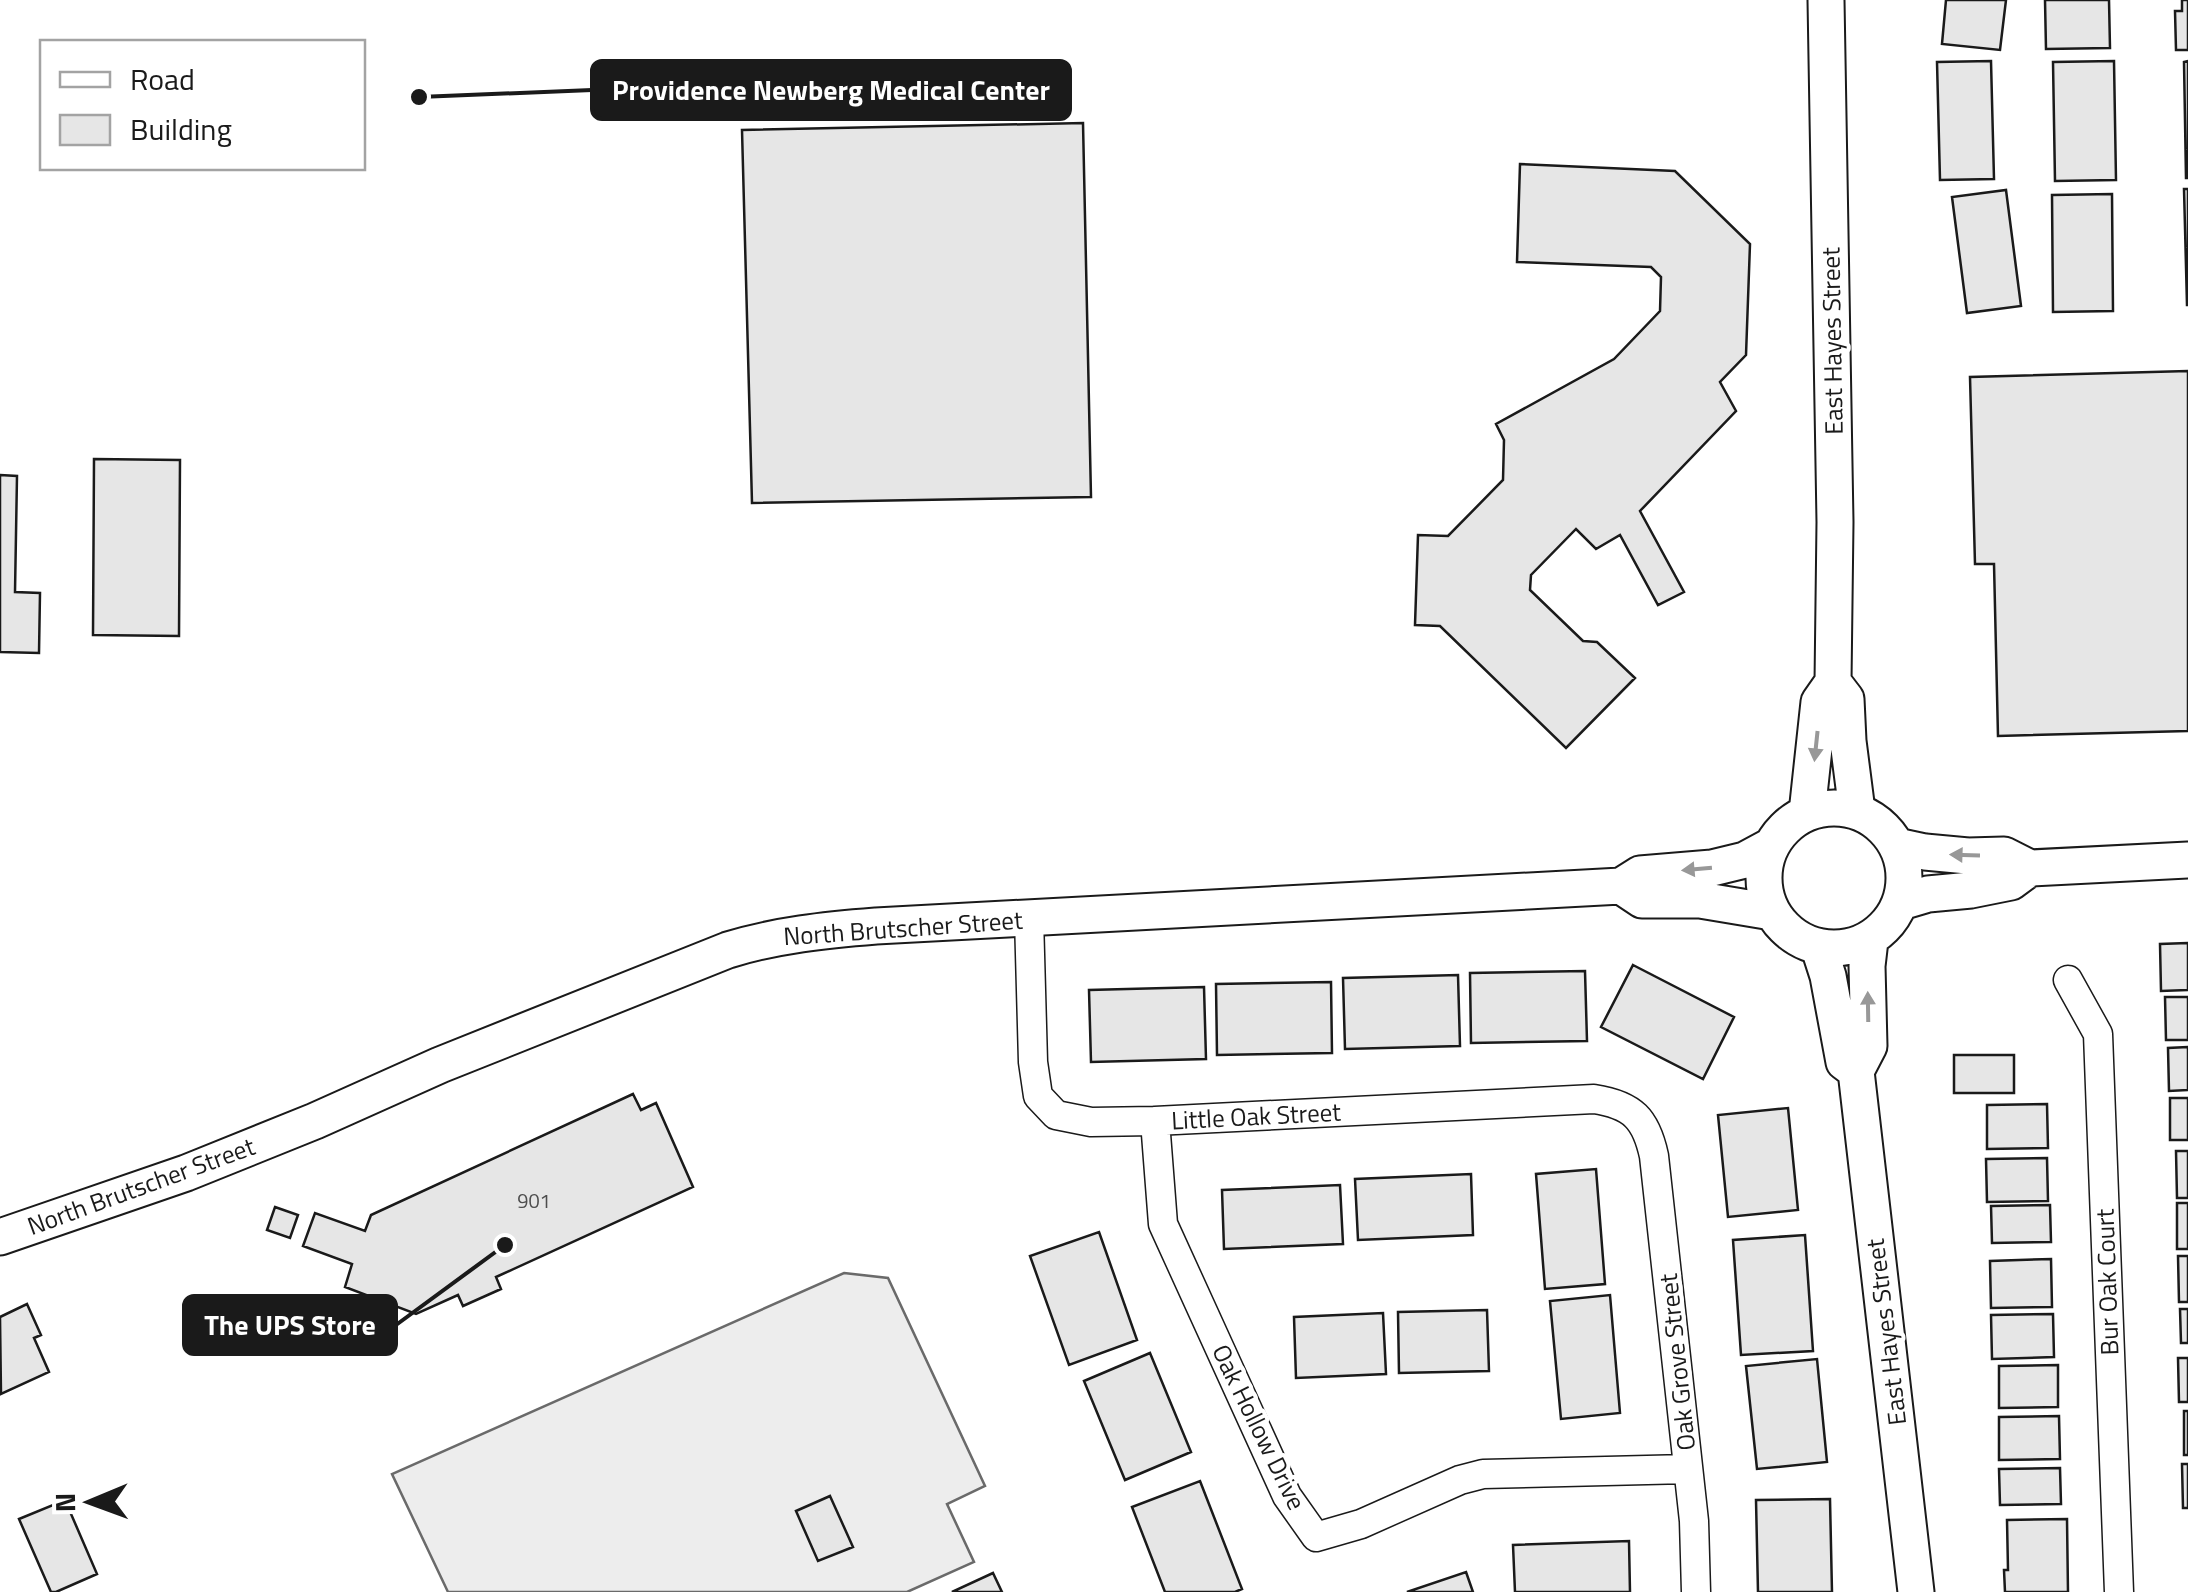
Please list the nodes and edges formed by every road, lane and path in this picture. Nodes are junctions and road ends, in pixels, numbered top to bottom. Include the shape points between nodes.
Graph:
1 (1826, 0) edge
2 (1833, 682) junction
3 (1857, 811) junction
4 (1807, 812) junction
5 (1771, 846) junction
6 (1898, 846) junction
7 (2188, 860) edge
8 (2030, 868) junction
9 (1621, 886) junction
10 (1902, 902) junction
11 (1772, 912) junction
12 (1029, 918) junction
13 (1870, 940) junction
14 (1819, 948) junction
15 (2068, 980) dead end
16 (1856, 1071) junction
17 (1155, 1121) junction
18 (1649, 1132) joint
19 (0, 1237) edge
20 (1688, 1469) junction
21 (1696, 1592) edge
22 (1916, 1592) edge
23 (2118, 1592) edge

1 - 2 street, East Hayes Street
2 - 3 street, East Hayes Street via 1846,699
2 -> 4 street, East Hayes Street via 1820,702
3 - 4 street
3 - 6 street
4 - 5 street
5 -> 9 street, North Brutscher Street via 1745,860 1640,874
5 - 11 street via 1764,868
8 -> 6 street via 2004,854
6 - 10 street
7 - 8 street
8 - 10 street via 2011,882
9 - 11 street, North Brutscher Street via 1642,900 1700,900
9 - 12 street, North Brutscher Street
10 - 13 street
11 - 14 street via 1797,939
12 - 17 street, Little Oak Street via 1038,1096 1056,1115
12 - 19 street, North Brutscher Street via 813,930 728,950 186,1173
13 - 14 street
16 -> 13 street, East Hayes Street via 1869,1046
14 - 16 street, East Hayes Street via 1844,1062
15 - 23 street, Bur Oak Court via 2098,1034
16 - 22 street, East Hayes Street
17 - 18 street, Little Oak Street via 1594,1099 1633,1113
17 - 20 street, Oak Hollow Drive via 1164,1224 1288,1496 1316,1537 1483,1474
18 - 20 street, Oak Grove Street
20 - 21 street, Oak Grove Street

